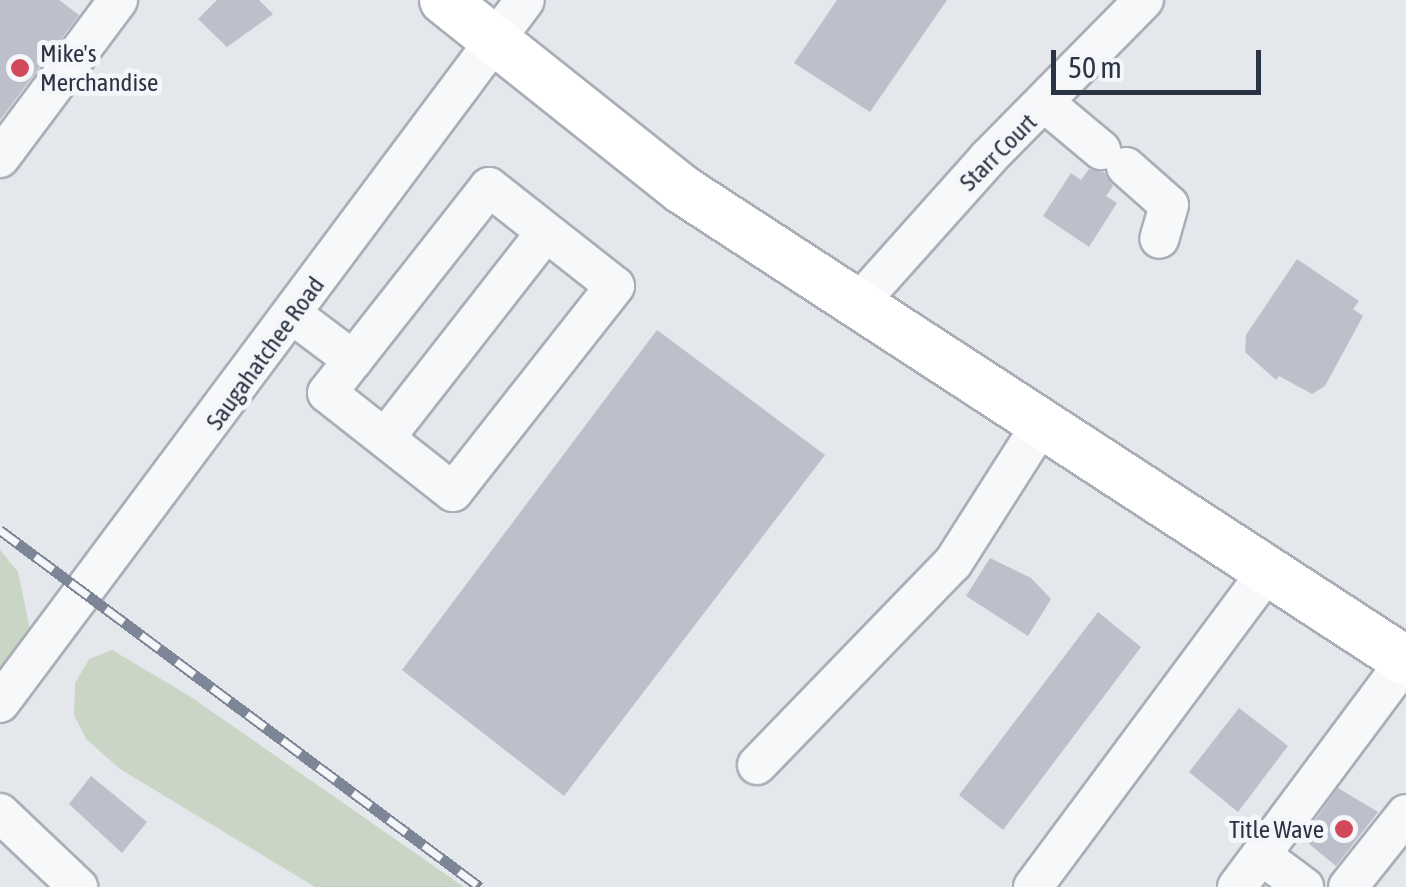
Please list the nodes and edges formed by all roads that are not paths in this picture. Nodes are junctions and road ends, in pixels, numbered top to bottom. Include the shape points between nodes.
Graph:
1 (118, 0) edge
2 (444, 0) edge
3 (526, 0) edge
4 (1144, 0) edge
5 (493, 42) junction
6 (1046, 104) junction
7 (0, 158) edge
8 (546, 232) junction
9 (1159, 239) dead end
10 (855, 307) junction
11 (293, 315) junction
12 (354, 360) junction
13 (1040, 428) junction
14 (385, 438) junction
15 (1267, 572) junction
16 (1406, 660) edge
17 (0, 703) edge
18 (757, 765) dead end
19 (0, 813) edge
20 (1406, 814) edge
21 (1261, 855) junction
22 (78, 887) edge
23 (1033, 887) edge
24 (1237, 887) edge
25 (1304, 887) edge
26 (1348, 887) edge

1 - 7 street
2 - 5 main road
3 - 5 street, Saugahatchee Road
4 - 6 street, Starr Court
5 - 10 main road via 683,190
5 - 11 street, Saugahatchee Road
6 - 9 street via 1169,204
6 - 10 street, Starr Court
8 - 12 street via 489,187
8 - 14 street
8 - 14 street via 615,286 453,492
10 - 13 main road
11 - 12 street
11 - 17 street, Saugahatchee Road
12 - 14 street via 327,394
13 - 15 main road
13 - 18 street via 952,563
15 - 16 main road
15 - 23 street
16 - 21 street
19 - 22 street
20 - 26 street
21 - 24 street
21 - 25 street

